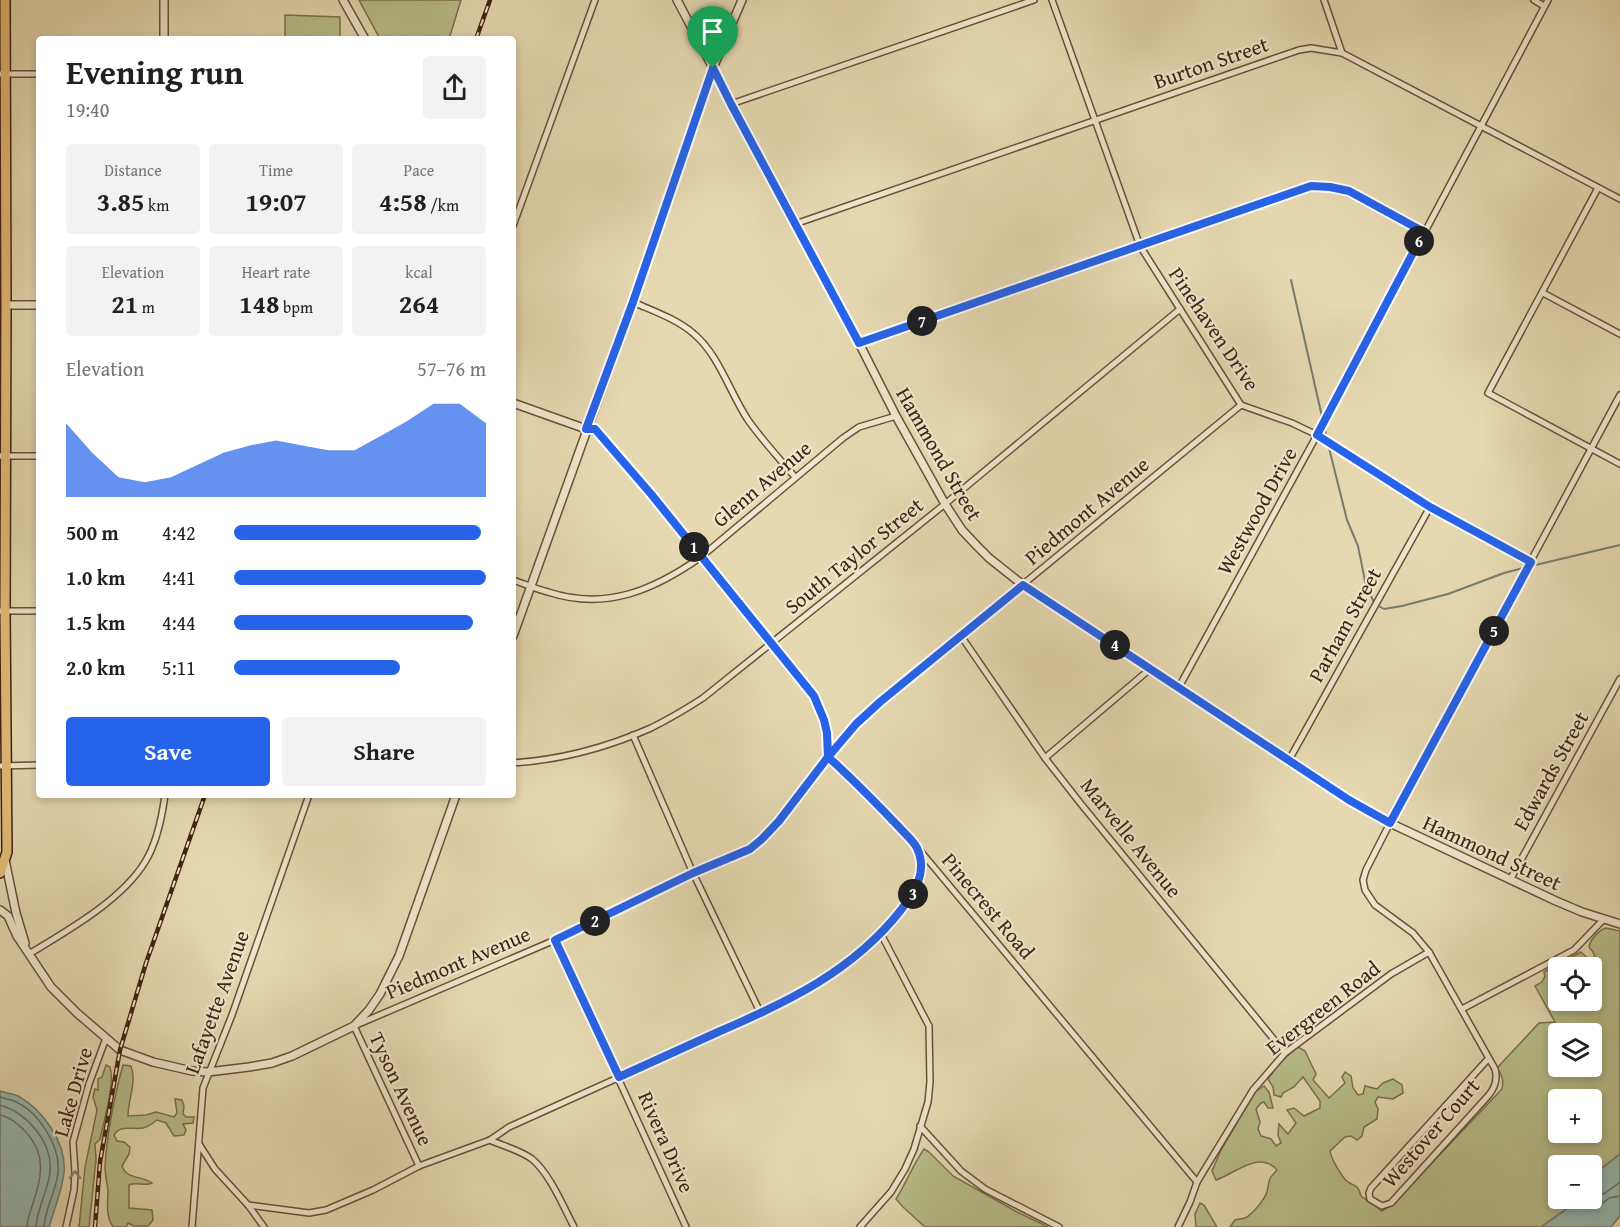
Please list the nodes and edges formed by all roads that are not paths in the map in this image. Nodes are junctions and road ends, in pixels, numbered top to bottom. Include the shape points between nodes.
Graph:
1 (5, 0) edge
2 (164, 0) edge
3 (343, 0) edge
4 (595, 0) edge
5 (677, 0) edge
6 (741, 0) edge
7 (1034, 0) edge
8 (1052, 0) edge
9 (1324, 0) edge
10 (1533, 0) edge
11 (1546, 3) edge
12 (164, 36) edge
13 (363, 36) edge
14 (1342, 53) junction
15 (713, 68) junction
16 (2, 74) edge
17 (36, 74) edge
18 (731, 104) junction
19 (1094, 120) junction
20 (1481, 127) junction
21 (1598, 188) junction
22 (1620, 200) edge
23 (516, 218) edge
24 (795, 224) junction
25 (1424, 232) junction
26 (1140, 246) junction
27 (1543, 293) junction
28 (633, 302) junction
29 (3, 305) edge
30 (36, 305) edge
31 (1180, 309) junction
32 (1620, 334) edge
33 (859, 343) junction
34 (1620, 395) edge
35 (516, 404) edge
36 (1241, 405) junction
37 (896, 416) junction
38 (586, 429) junction
39 (1317, 435) junction
40 (1592, 448) junction
41 (3, 456) edge
42 (36, 456) edge
43 (1620, 464) edge
44 (795, 477) junction
45 (945, 504) junction
46 (1430, 507) junction
47 (701, 557) junction
48 (1531, 562) junction
49 (516, 581) edge
50 (1023, 585) junction
51 (531, 586) junction
52 (36, 610) edge
53 (3, 611) edge
54 (516, 628) edge
55 (961, 636) junction
56 (772, 643) junction
57 (1150, 669) junction
58 (1620, 679) edge
59 (1179, 687) junction
60 (633, 735) junction
61 (828, 757) junction
62 (1045, 758) junction
63 (1289, 760) junction
64 (516, 763) edge
65 (36, 765) edge
66 (3, 766) edge
67 (164, 798) edge
68 (308, 798) edge
69 (455, 798) edge
70 (1390, 823) junction
71 (917, 847) junction
72 (5, 860) junction
73 (0, 873) edge
74 (693, 873) junction
75 (1510, 880) junction
76 (0, 910) edge
77 (1604, 919) junction
78 (1620, 924) edge
79 (880, 932) junction
80 (555, 940) junction
81 (25, 945) junction
82 (1429, 952) junction
83 (29, 954) junction
84 (1462, 1010) junction
85 (760, 1014) junction
86 (354, 1026) junction
87 (106, 1038) junction
88 (1285, 1053) junction
89 (1488, 1059) junction
90 (208, 1072) junction
91 (619, 1077) junction
92 (920, 1126) junction
93 (490, 1140) junction
94 (199, 1144) junction
95 (419, 1166) junction
96 (1197, 1182) junction
97 (248, 1205) junction
98 (66, 1227) edge
99 (192, 1227) edge
100 (264, 1227) edge
101 (574, 1227) edge
102 (686, 1227) edge
103 (860, 1227) edge
104 (1059, 1227) edge
105 (1178, 1227) edge

1 - 16 main road
2 - 12 street
3 - 13 street
4 - 23 street
5 - 15 street, Hammond Street
6 - 15 street
7 - 18 street
8 - 19 street, Pinehaven Drive
9 - 14 street
10 - 11 street
11 - 20 street, Westwood Drive
14 - 19 street, Burton Street via 1299,50
14 - 20 street, Burton Street
15 - 18 street, Hammond Street
15 - 28 street
16 - 17 street
16 - 29 main road
18 - 24 street, Hammond Street
19 - 24 street, Burton Street
19 - 26 street, Pinehaven Drive
20 - 21 street, Burton Street
20 - 25 street, Westwood Drive
21 - 22 street, Burton Street
21 - 27 street
24 - 33 street, Hammond Street
25 - 26 street via 1349,191 1311,186
25 - 39 street, Westwood Drive
26 - 31 street, Pinehaven Drive
26 - 33 street
27 - 32 street
27 - 40 street via 1488,393
28 - 38 street
28 - 44 street via 696,335 748,419
29 - 30 street
29 - 41 main road
31 - 36 street, Pinehaven Drive
31 - 45 street, South Taylor Street
33 - 37 street, Hammond Street
34 - 40 street
35 - 38 street
36 - 39 street, Pinehaven Drive
36 - 50 street, Piedmont Avenue
37 - 44 street, Glenn Avenue via 843,438
37 - 45 street, Hammond Street
38 - 47 street via 595,429
38 - 51 street
39 - 46 street, Pinehaven Drive
39 - 59 street, Westwood Drive
40 - 43 street
40 - 48 street
41 - 42 street
41 - 53 main road
44 - 47 street, Glenn Avenue
45 - 50 street, Hammond Street via 977,546
45 - 56 street, South Taylor Street
46 - 48 street, Pinehaven Drive
46 - 63 street, Parham Street
47 - 51 street, Glenn Avenue via 660,582 617,597 589,599
47 - 56 street
48 - 70 street
49 - 51 street, Glenn Avenue
50 - 55 street, Piedmont Avenue
50 - 57 street, Hammond Street
51 - 54 street
52 - 53 street
53 - 66 main road
55 - 61 street, Piedmont Avenue via 872,709
55 - 62 street, Marvelle Avenue
56 - 60 street, South Taylor Street via 703,698
56 - 61 street via 814,696 827,733
57 - 59 street, Hammond Street
57 - 62 street
58 - 75 street, Edwards Street
59 - 63 street, Hammond Street
60 - 64 street, South Taylor Street via 536,762
60 - 74 street
61 - 71 street, Pinecrest Road
61 - 74 street, Piedmont Avenue via 762,839 750,849
62 - 88 street, Marvelle Avenue
63 - 70 street, Hammond Street
65 - 66 street
66 - 72 main road
67 - 83 street via 152,848 134,876 72,928
68 - 90 street, Lafayette Avenue via 232,1015
69 - 86 street via 399,956 380,994
70 - 75 street, Hammond Street
70 - 82 street via 1366,870 1365,890 1375,905 1413,933
71 - 79 street via 921,863 916,890
71 - 96 street, Pinecrest Road
72 - 73 main road
72 - 81 street
74 - 80 street, Piedmont Avenue
74 - 85 street
75 - 77 street, Hammond Street
76 - 81 street via 8,916
77 - 78 street, Hammond Street
77 - 84 street via 1574,950
79 - 85 street via 825,979
79 - 92 street via 929,1026 930,1082
80 - 86 street, Piedmont Avenue
80 - 91 street, Rivera Drive
81 - 83 street
82 - 84 street
82 - 88 street, Evergreen Road via 1391,974
83 - 87 street via 51,987
84 - 89 street
85 - 91 street
86 - 90 street, Piedmont Avenue via 272,1063
86 - 95 street, Tyson Avenue
87 - 90 street, Piedmont Avenue via 120,1050 153,1062
98 -> 87 street, Lake Drive via 74,1190 73,1142
88 - 96 street, Evergreen Road via 1253,1090
89 - 89 street, Westover Court via 1371,1188 1370,1199 1382,1206 1391,1203 1488,1096 1497,1077
90 - 94 street, Lafayette Avenue
91 - 93 street via 509,1127
91 - 102 street, Rivera Drive
92 - 103 street via 914,1149 891,1192
92 - 104 street via 961,1171 985,1189
93 - 95 street
93 - 101 street via 537,1164
94 - 97 street via 215,1169
94 - 99 street, Lafayette Avenue
95 - 97 street via 318,1212
96 - 105 street, Evergreen Road
97 - 100 street

